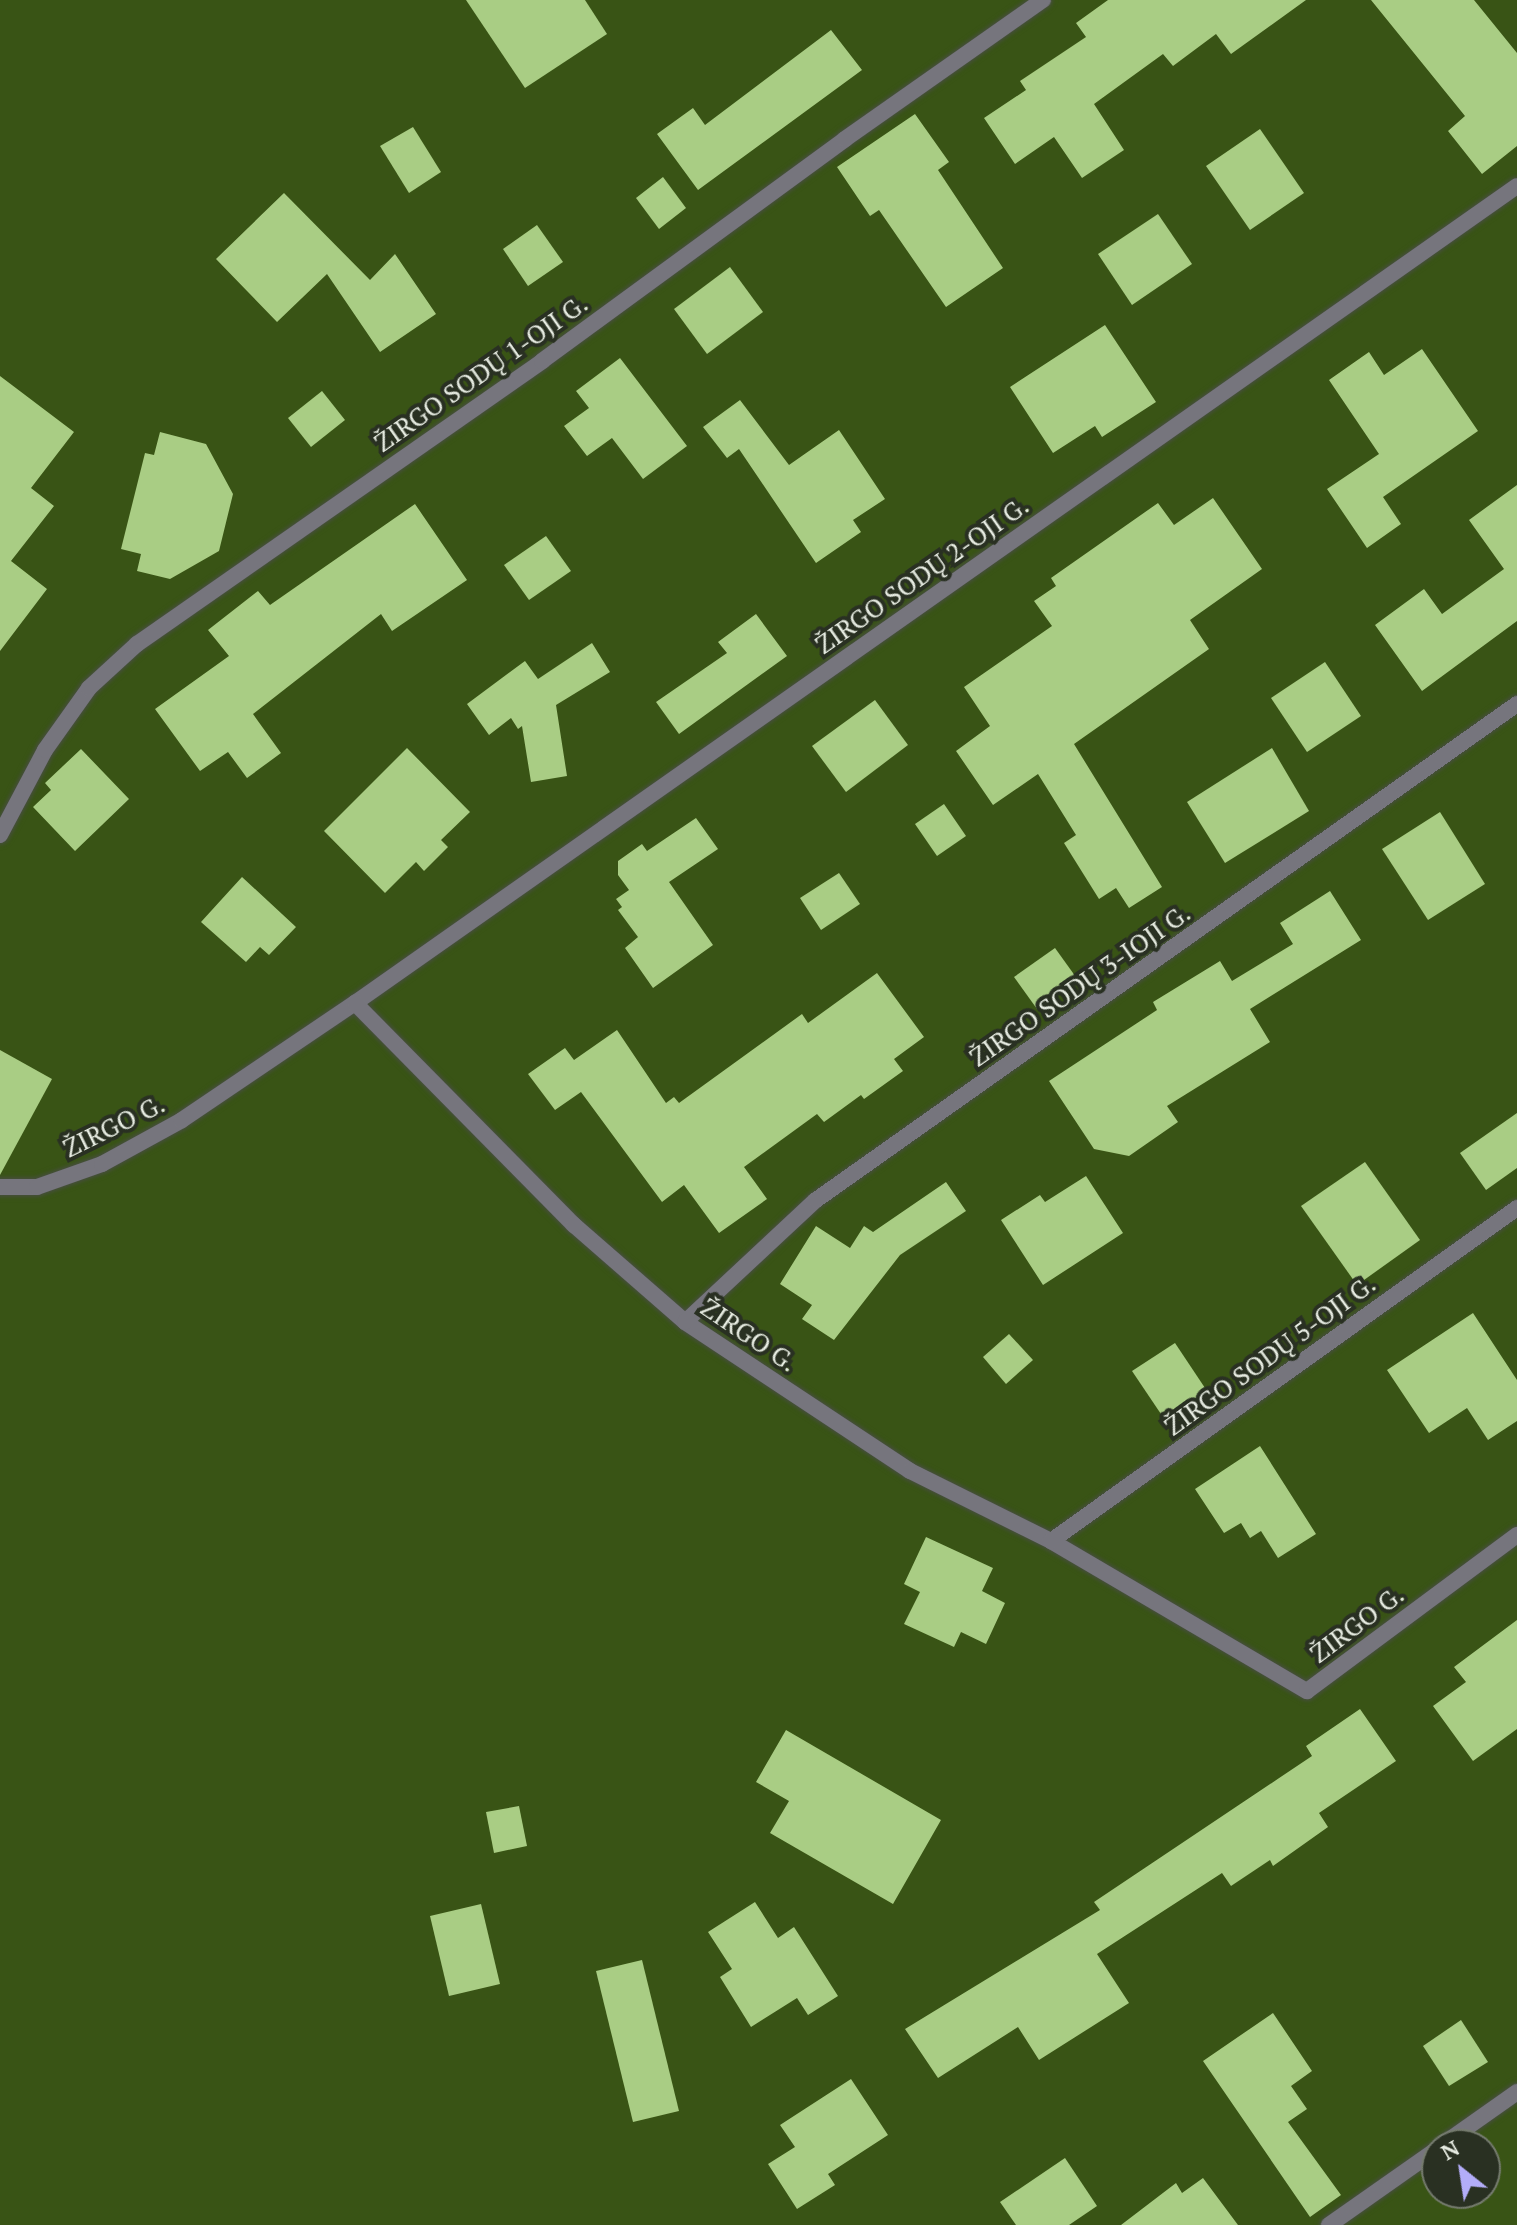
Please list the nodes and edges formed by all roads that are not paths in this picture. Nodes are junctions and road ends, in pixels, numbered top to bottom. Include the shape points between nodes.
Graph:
1 (1043, 0) edge
2 (1517, 186) edge
3 (1517, 704) edge
4 (0, 835) edge
5 (355, 1003) junction
6 (0, 1187) edge
7 (1517, 1208) edge
8 (685, 1322) junction
9 (1517, 1535) edge
10 (1051, 1541) junction
11 (1517, 2092) edge
12 (1465, 2129) edge
13 (1421, 2160) edge
14 (1329, 2225) edge

1 - 4 street, ŽIRGO SODŲ 1-OJI G. via 137,644 89,688 45,750
2 - 5 street, ŽIRGO SODŲ 2-OJI G.
3 - 8 street, ŽIRGO SODŲ 3-IOJI G. via 816,1200
5 - 6 street, ŽIRGO G. via 182,1120 102,1164 37,1187
5 - 8 street, ŽIRGO G. via 574,1225
7 - 10 street, ŽIRGO SODŲ 5-OJI G.
8 - 10 street, ŽIRGO G. via 910,1471
9 - 10 street, ŽIRGO G. via 1307,1691
11 - 12 street
13 - 14 street

